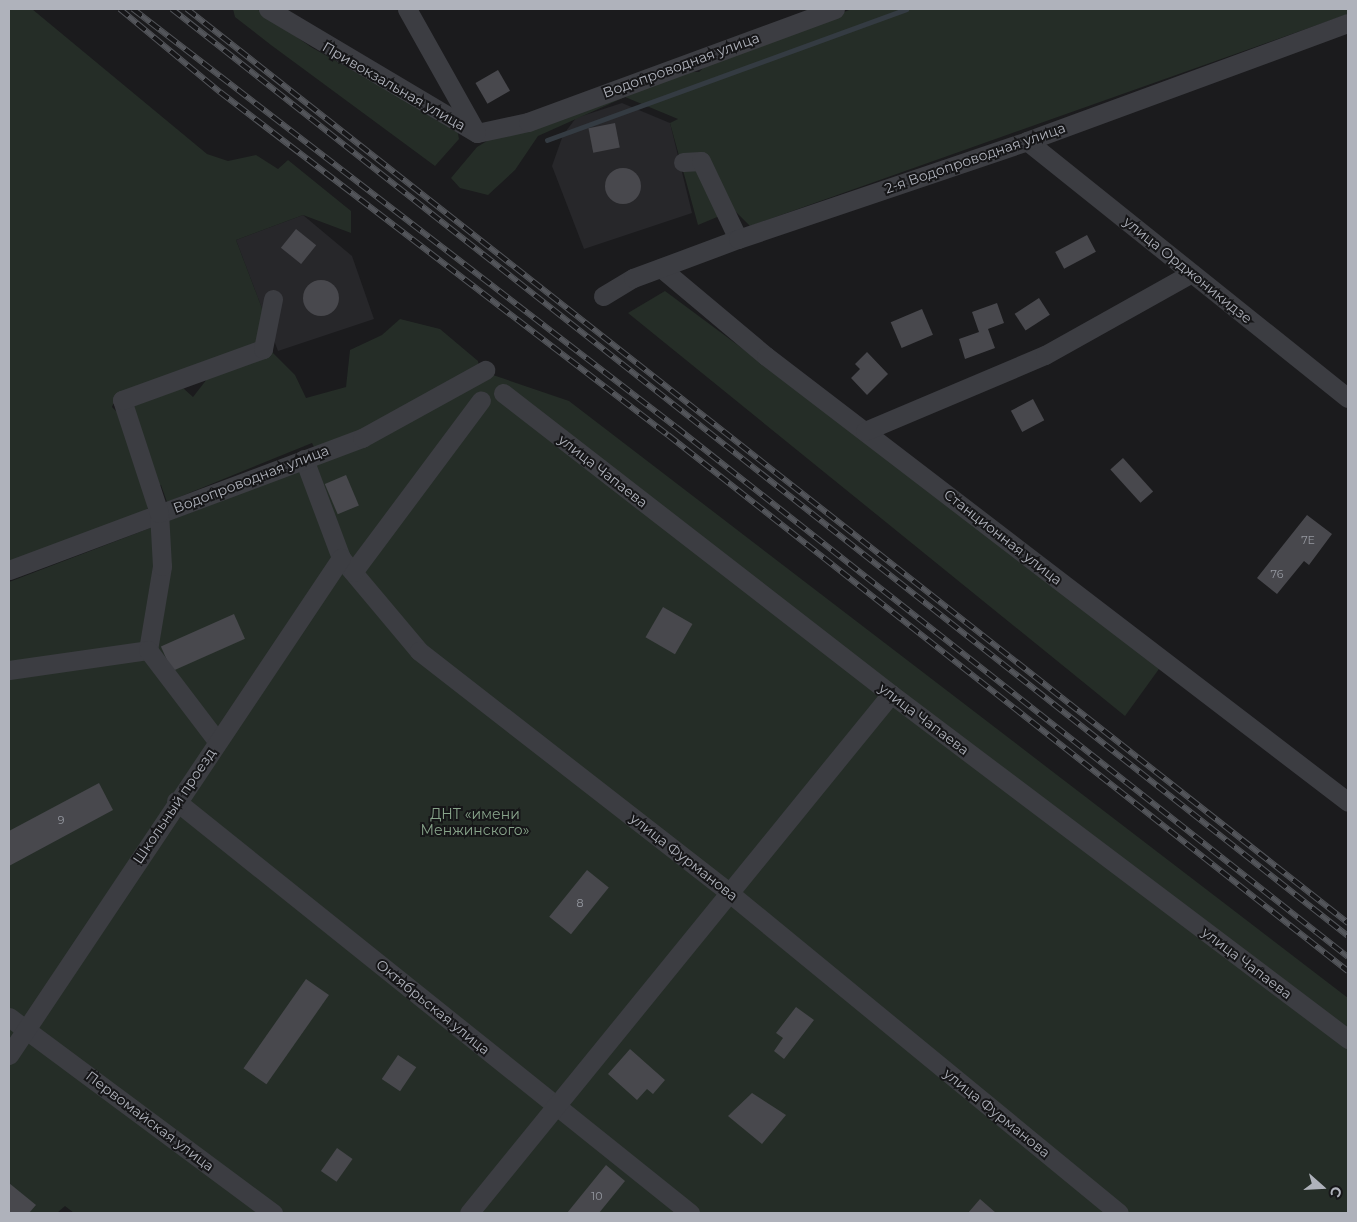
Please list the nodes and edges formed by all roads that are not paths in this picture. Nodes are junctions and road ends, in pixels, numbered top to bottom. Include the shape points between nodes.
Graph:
1 (268, 9) edge
2 (407, 9) edge
3 (835, 9) edge
4 (1348, 23) edge
5 (528, 122) joint
6 (477, 134) junction
7 (1027, 141) junction
8 (682, 162) dead end
9 (738, 239) junction
10 (661, 268) junction
11 (1192, 273) junction
12 (603, 296) dead end
13 (273, 299) dead end
14 (485, 370) dead end
15 (503, 393) dead end
16 (1348, 398) edge
17 (481, 400) dead end
18 (865, 431) junction
19 (304, 459) junction
20 (159, 513) junction
21 (347, 565) junction
22 (9, 570) edge
23 (148, 650) junction
24 (9, 670) edge
25 (891, 694) junction
26 (217, 741) junction
27 (176, 801) junction
28 (1348, 802) edge
29 (727, 891) junction
30 (9, 1017) edge
31 (26, 1028) junction
32 (1348, 1039) edge
33 (9, 1054) edge
34 (556, 1106) junction
35 (273, 1213) edge
36 (469, 1213) edge
37 (690, 1213) edge
38 (1119, 1213) edge

1 - 6 street, Привокзальная улица
2 - 6 street
3 - 5 street, Водопроводная улица
4 - 7 street, 2-я Водопроводная улица
5 - 6 street, Привокзальная улица
7 - 9 street, 2-я Водопроводная улица
7 - 11 street, улица Орджоникидзе
8 - 9 street via 701,161
9 - 10 street, 2-я Водопроводная улица
10 - 12 street, 2-я Водопроводная улица
10 - 18 street, Станционная улица
11 - 16 street, улица Орджоникидзе
11 - 18 street via 1045,354
13 - 20 street via 263,349 122,400
14 - 19 street, Водопроводная улица via 362,438
15 - 25 street, улица Чапаева
17 - 21 street, Школьный проезд
18 - 28 street, Станционная улица
19 - 20 street, Водопроводная улица
19 - 21 street, улица Фурманова
20 - 22 street, Водопроводная улица
20 - 23 street via 162,566
21 - 26 street, Школьный проезд
21 - 29 street, улица Фурманова via 419,651
23 - 24 street
23 - 26 street
25 - 29 street
25 - 32 street, улица Чапаева
26 - 27 street, Школьный проезд
27 - 31 street, Школьный проезд
27 - 34 street, Октябрьская улица
29 - 34 street
29 - 38 street, улица Фурманова
30 - 31 street, Первомайская улица
31 - 33 street, Школьный проезд
31 - 35 street, Первомайская улица
34 - 36 street
34 - 37 street, Октябрьская улица

